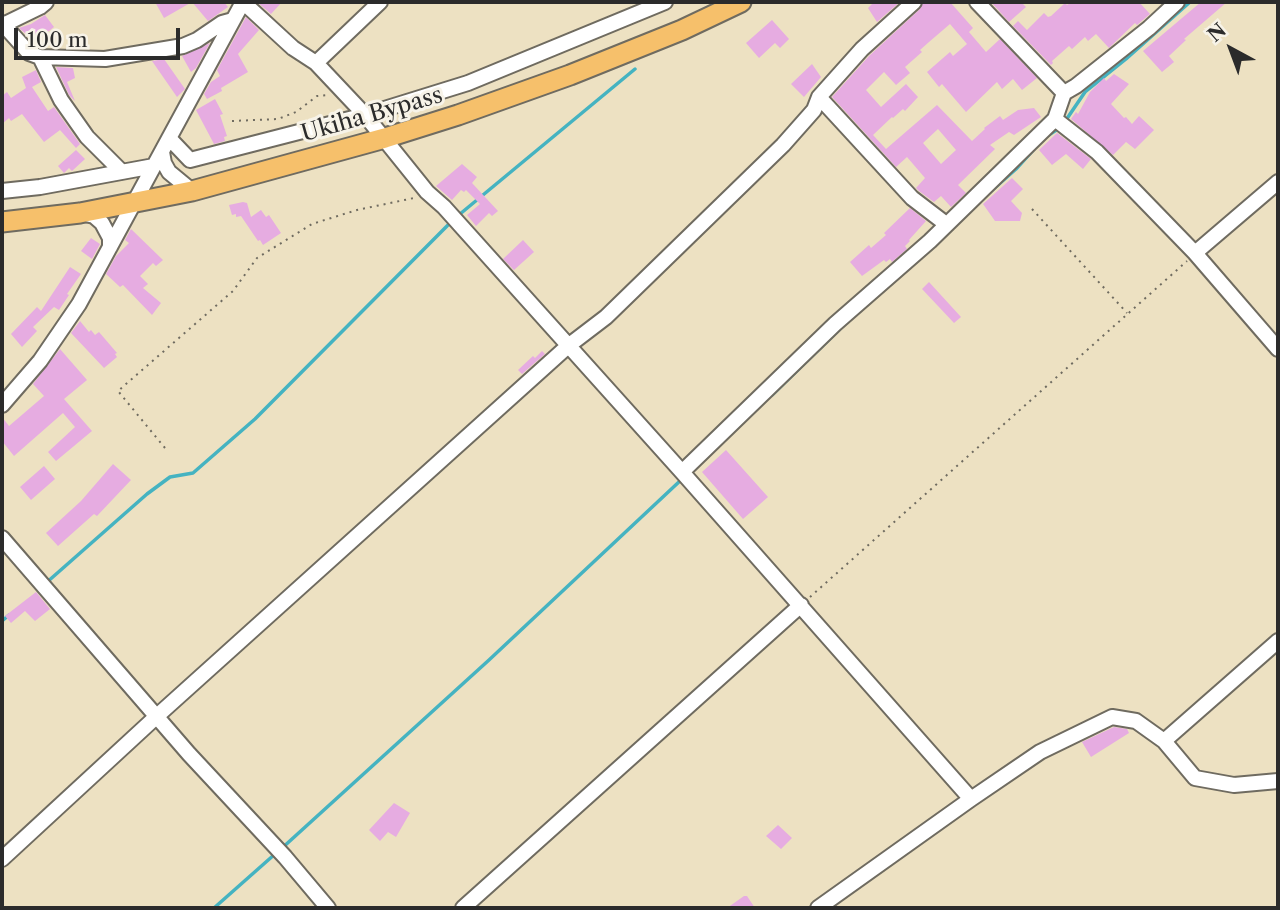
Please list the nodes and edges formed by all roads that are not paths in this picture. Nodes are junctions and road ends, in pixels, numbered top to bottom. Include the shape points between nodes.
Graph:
1 (46, 2) edge
2 (243, 2) edge
3 (380, 2) edge
4 (665, 2) edge
5 (741, 2) edge
6 (914, 2) edge
7 (977, 2) edge
8 (1177, 2) edge
9 (233, 20) junction
10 (3, 24) edge
11 (40, 57) junction
12 (316, 63) junction
13 (1064, 93) junction
14 (818, 97) junction
15 (365, 115) junction
16 (1062, 124) junction
17 (169, 138) junction
18 (386, 138) junction
19 (162, 152) junction
20 (154, 166) junction
21 (122, 173) junction
22 (1278, 182) edge
23 (2, 191) edge
24 (192, 191) junction
25 (133, 202) junction
26 (80, 213) junction
27 (2, 222) edge
28 (946, 223) junction
29 (110, 249) junction
30 (1195, 253) junction
31 (568, 346) junction
32 (1278, 349) edge
33 (2, 405) edge
34 (682, 472) junction
35 (2, 538) edge
36 (801, 605) junction
37 (1278, 641) edge
38 (157, 716) junction
39 (1164, 741) junction
40 (1278, 781) edge
41 (971, 799) junction
42 (2, 859) edge
43 (328, 908) edge
44 (463, 908) edge
45 (818, 908) edge

1 - 10 street
2 - 9 street
2 - 12 street
3 - 12 street
4 - 15 street via 468,83
5 - 18 highway, Ukiha Bypass via 570,75
6 - 14 street
7 - 13 street
8 - 13 street
9 - 11 street via 169,49 105,58
9 - 17 street
10 - 11 street via 29,53
11 - 21 street via 61,100 87,137
12 - 15 street
13 - 16 street
14 - 28 street via 912,198
14 - 31 street via 814,110 783,145 606,317
15 - 17 street via 190,159
15 - 18 street
16 - 28 street
16 - 30 street via 1097,152
17 - 19 street
18 - 24 highway, Ukiha Bypass
18 - 31 street via 427,192
19 - 20 street
19 - 24 street via 169,172
20 - 21 street
20 - 25 street
21 - 23 street
22 - 30 street
24 - 25 highway, Ukiha Bypass
25 - 26 highway, Ukiha Bypass
25 - 29 street
26 - 27 highway, Ukiha Bypass
26 - 29 street via 102,223
28 - 34 street
29 - 33 street via 40,361
30 - 32 street
31 - 34 street
31 - 38 street
34 - 36 street
35 - 38 street
36 - 41 street
36 - 44 street
37 - 39 street
38 - 42 street
38 - 43 street
39 - 40 street via 1195,778 1234,785
39 - 41 street via 1136,721 1112,717 1040,752
41 - 45 street

